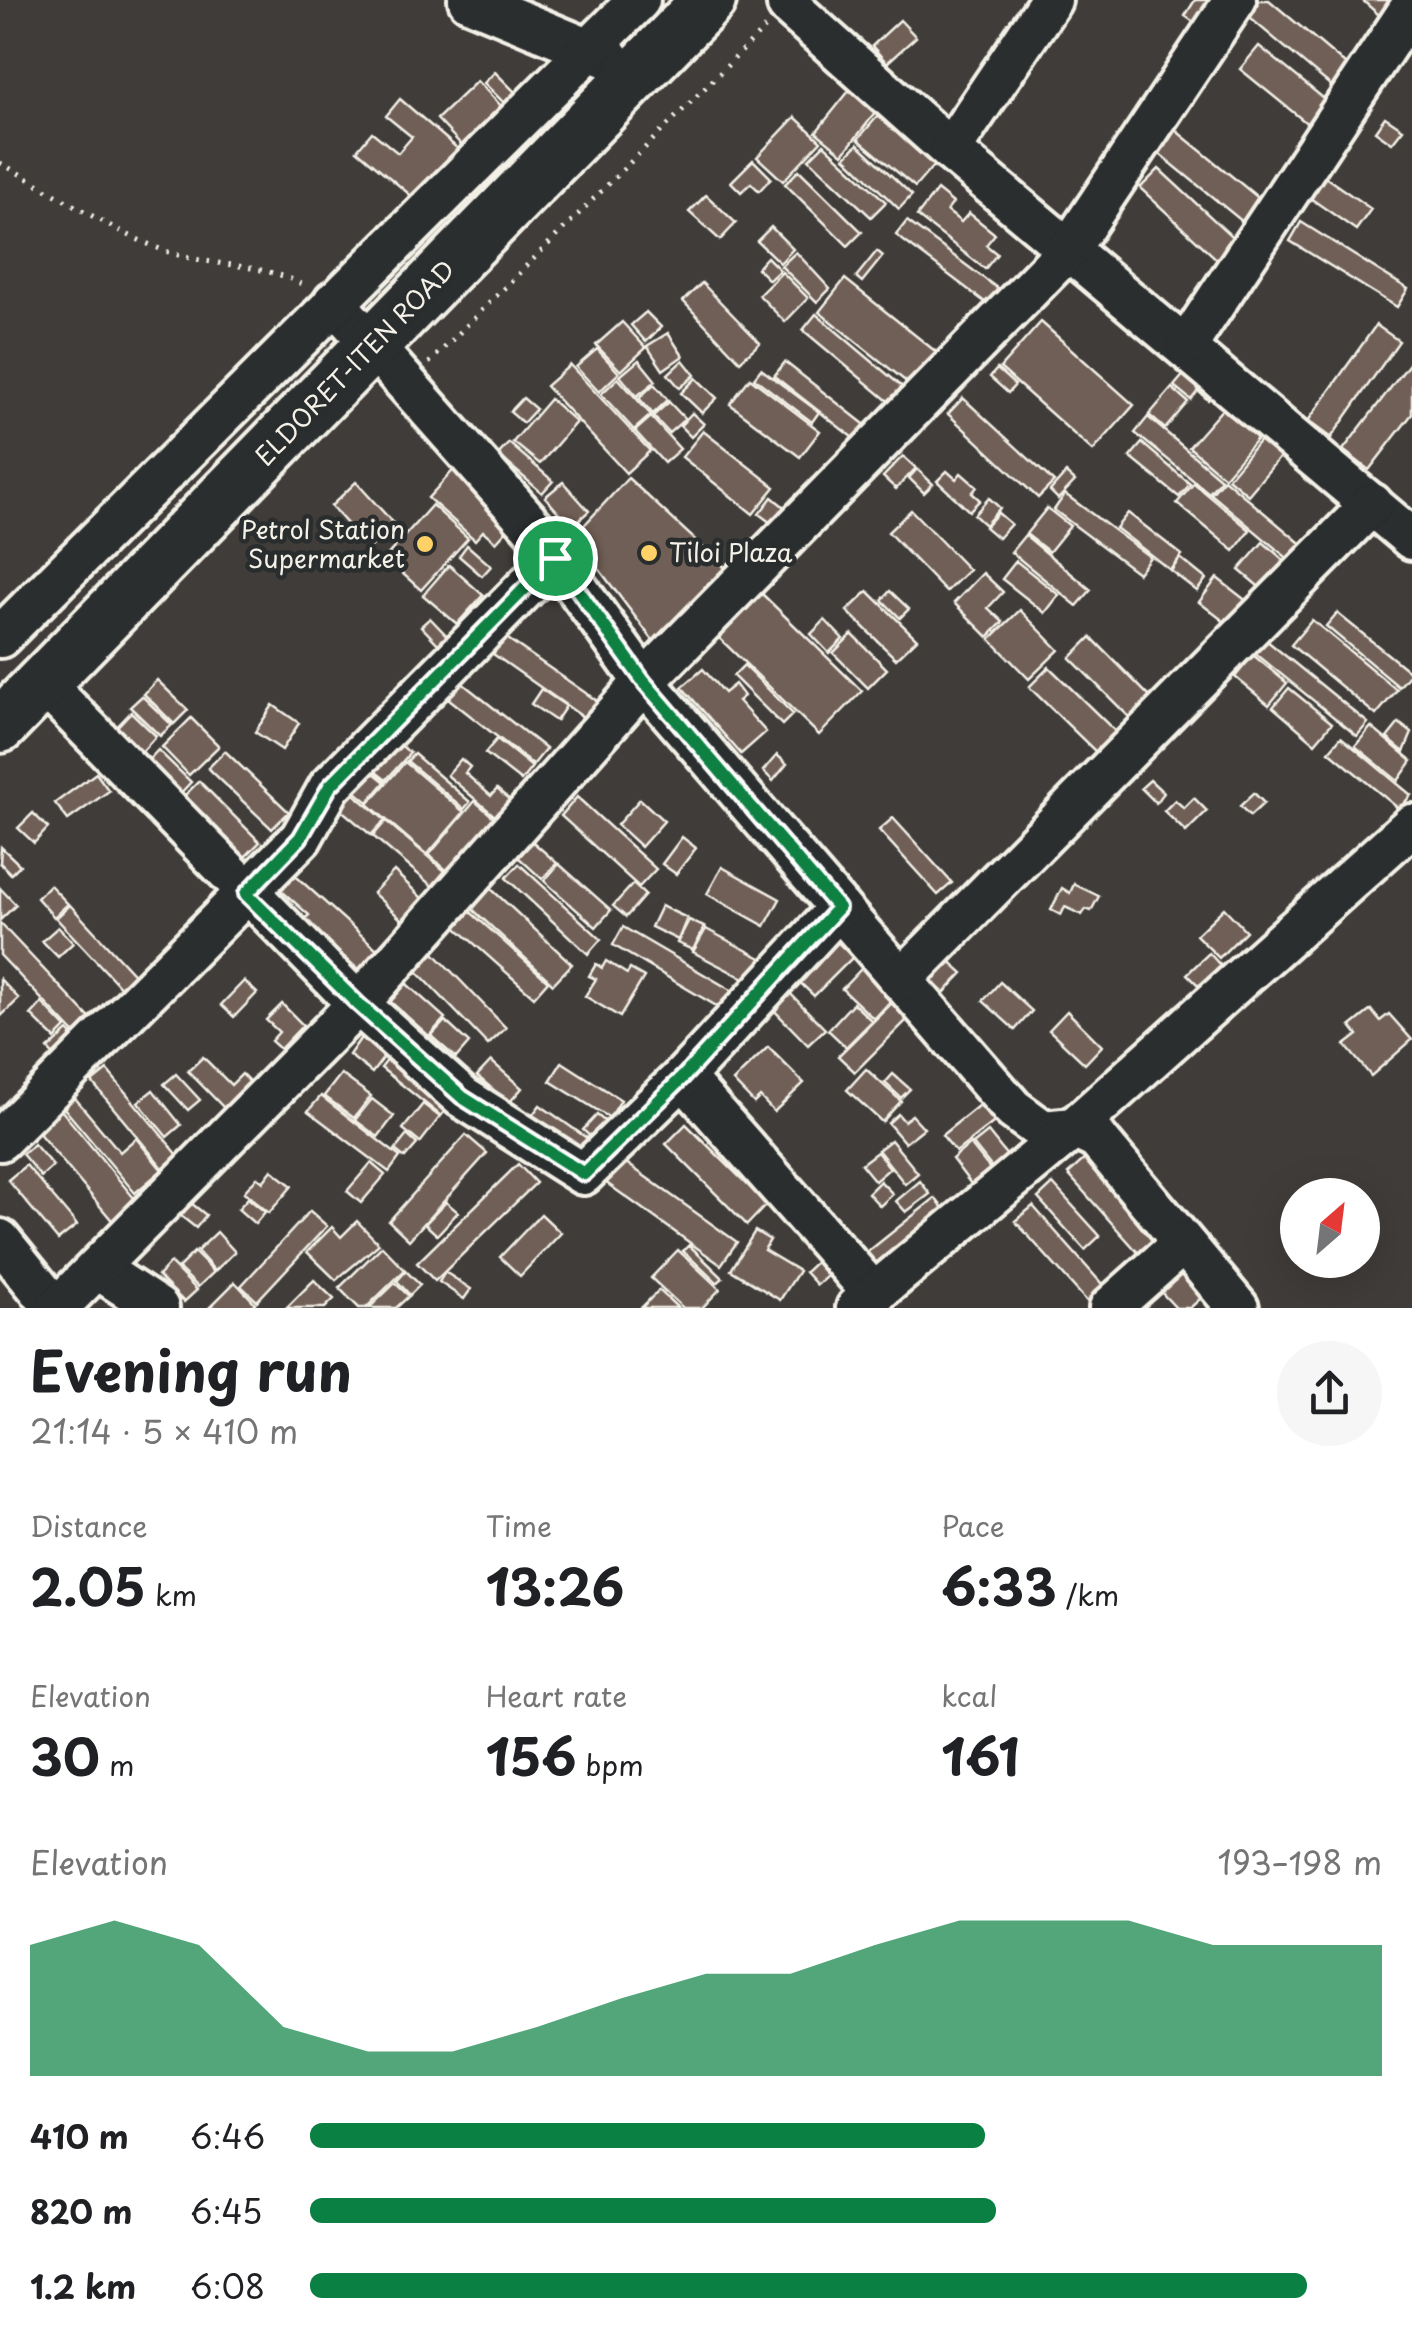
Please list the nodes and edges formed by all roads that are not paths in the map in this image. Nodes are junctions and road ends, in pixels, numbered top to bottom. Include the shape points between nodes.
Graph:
1 (469, 0) edge
2 (638, 0) edge
3 (709, 0) edge
4 (1051, 0) edge
5 (1236, 0) edge
6 (788, 5) road end
7 (1412, 6) edge
8 (587, 48) junction
9 (639, 73) junction
10 (950, 150) junction
11 (1070, 249) junction
12 (334, 302) junction
13 (370, 346) junction
14 (1187, 346) junction
15 (1372, 504) junction
16 (1412, 539) edge
17 (555, 558) junction
18 (0, 637) edge
19 (43, 682) junction
20 (644, 682) junction
21 (0, 726) edge
22 (1412, 825) edge
23 (246, 894) junction
24 (838, 908) junction
25 (901, 980) junction
26 (358, 1004) junction
27 (683, 1077) junction
28 (1074, 1128) junction
29 (0, 1140) edge
30 (0, 1240) edge
31 (1183, 1243) junction
32 (96, 1268) junction
33 (866, 1301) edge
34 (56, 1308) edge
35 (158, 1308) edge
36 (1110, 1308) edge
37 (1238, 1308) edge

1 - 8 street
2 - 8 street
3 - 9 main road, ELDORET-ITEN ROAD
4 - 10 street
5 - 11 street
6 - 10 street
7 - 14 street
8 - 9 street
8 - 12 street
9 - 13 main road, ELDORET-ITEN ROAD
10 - 11 street
11 - 14 street
11 - 20 street
12 - 13 street
12 - 18 street
13 - 17 street
13 - 19 main road, ELDORET-ITEN ROAD
14 - 15 street
15 - 16 street
15 - 25 street
17 - 20 street
17 - 23 street via 330,786 300,838
19 - 21 main road, ELDORET-ITEN ROAD
19 - 23 street
20 - 24 street
20 - 26 street
22 - 28 street
23 - 26 street
23 - 29 street
24 - 25 street
24 - 27 street
25 - 28 street via 1012,1109 1043,1131
26 - 27 street via 462,1097 584,1174
26 - 32 street
27 - 33 street
28 - 31 street via 1096,1140
28 - 33 street
30 - 34 street
31 - 36 street
31 - 37 street
32 - 34 street
32 - 35 street

